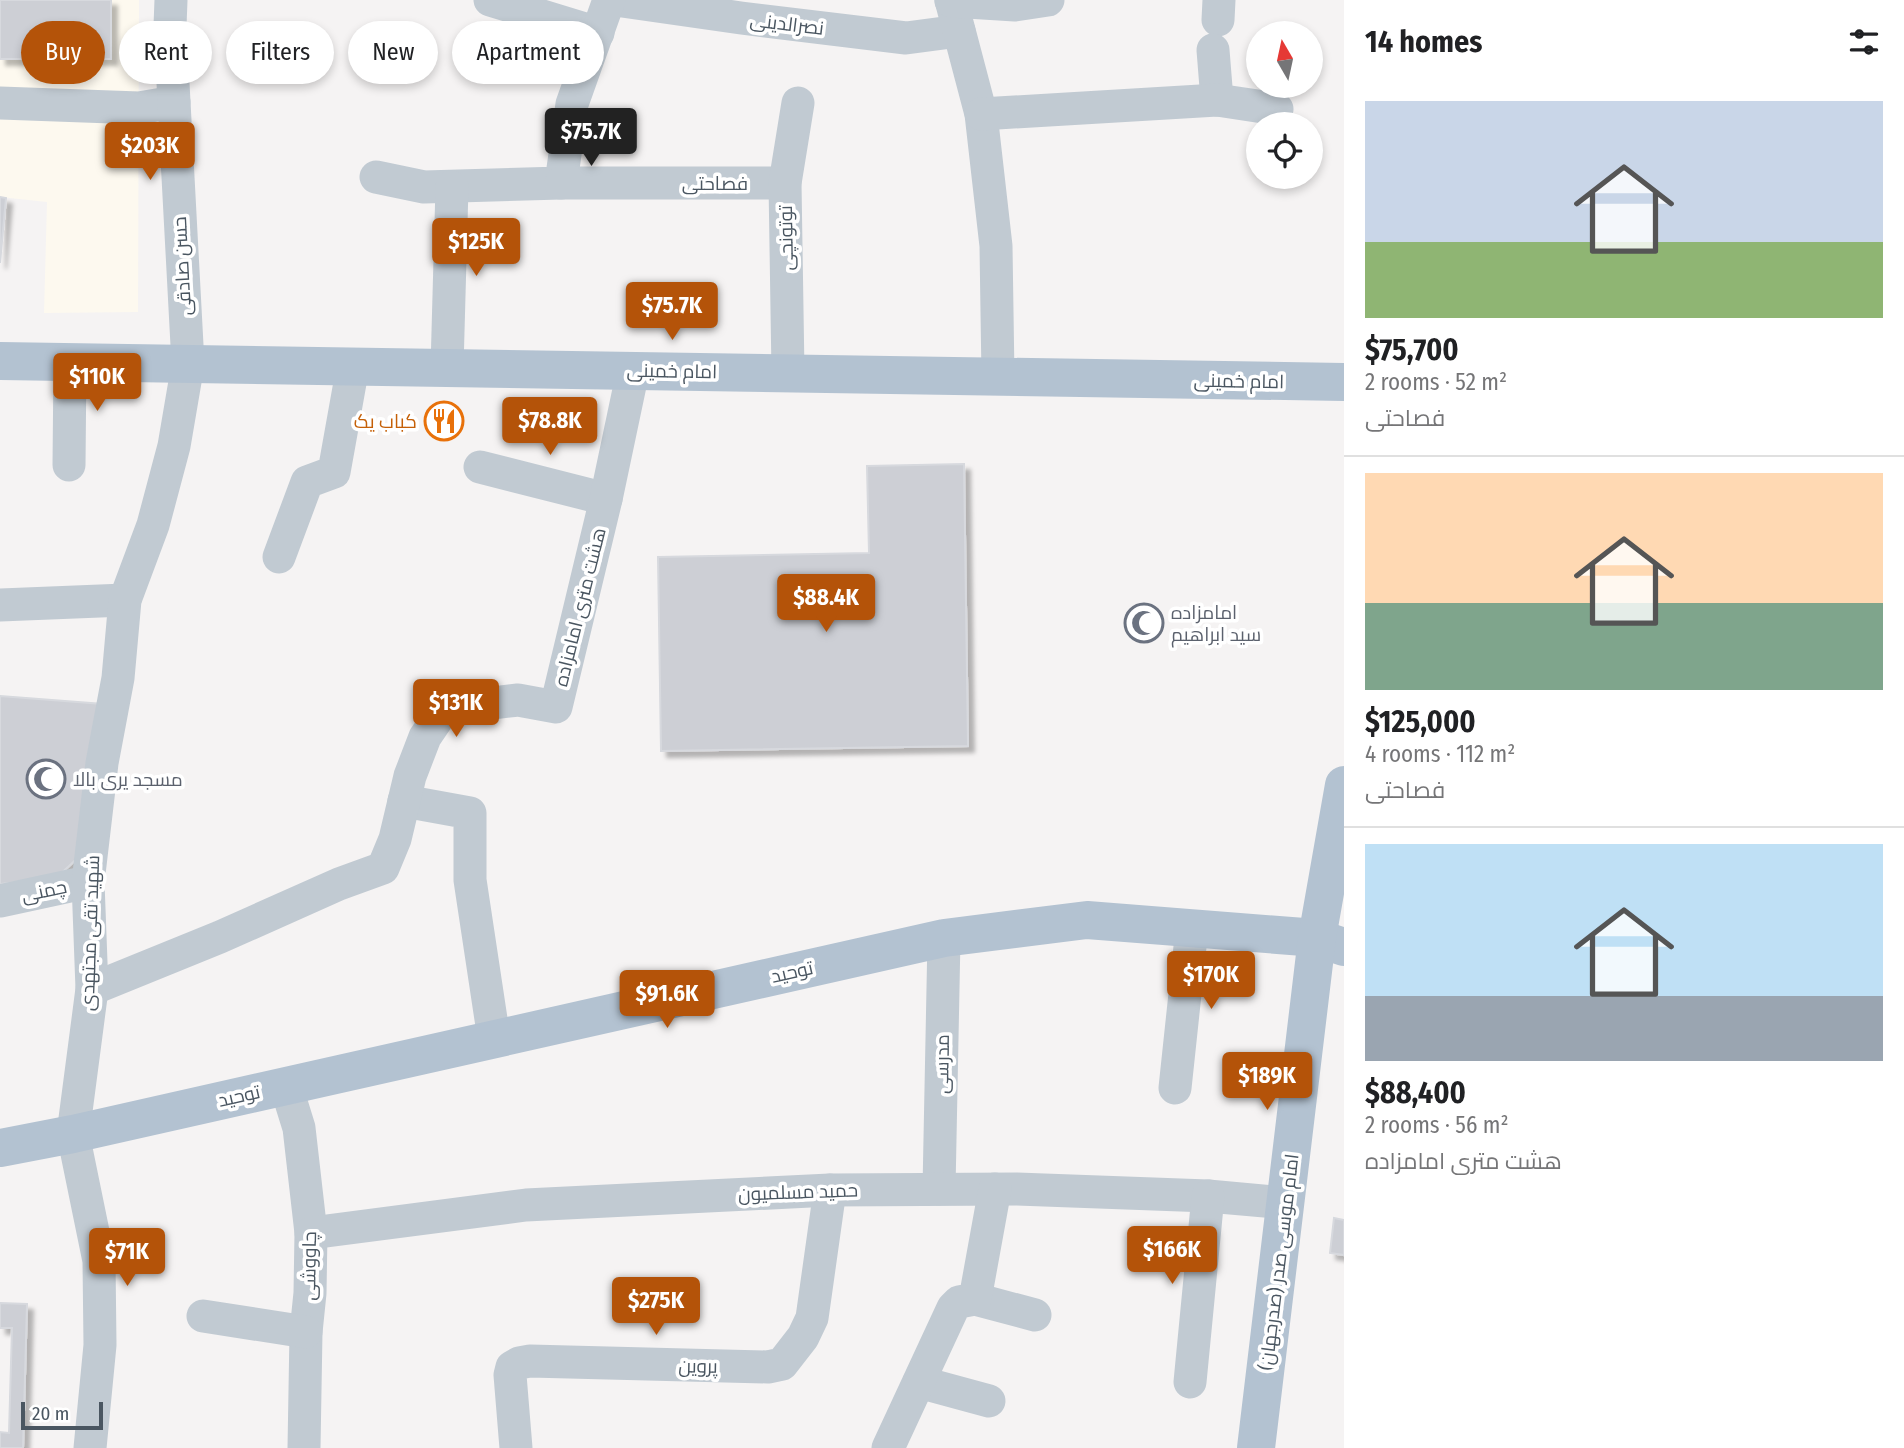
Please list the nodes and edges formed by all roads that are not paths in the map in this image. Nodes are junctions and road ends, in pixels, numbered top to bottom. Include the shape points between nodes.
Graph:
1 (171, 0) edge
2 (490, 0) edge
3 (610, 0) edge
4 (615, 0) edge
5 (1048, 0) edge
6 (954, 11) edge
7 (559, 21) edge
8 (602, 21) edge
9 (1217, 23) edge
10 (579, 84) edge
11 (1217, 100) junction
12 (174, 102) junction
13 (0, 103) edge
14 (798, 103) dead end
15 (1277, 109) dead end
16 (981, 114) junction
17 (376, 177) dead end
18 (561, 183) junction
19 (785, 183) junction
20 (452, 187) junction
21 (0, 361) edge
22 (70, 362) junction
23 (188, 364) junction
24 (353, 366) junction
25 (447, 368) junction
26 (633, 371) junction
27 (788, 373) junction
28 (998, 377) junction
29 (1344, 382) edge
30 (69, 465) dead end
31 (480, 467) dead end
32 (606, 499) junction
33 (279, 557) dead end
34 (125, 600) junction
35 (0, 605) edge
36 (1344, 785) edge
37 (404, 802) junction
38 (88, 882) junction
39 (0, 901) edge
40 (1192, 928) junction
41 (944, 938) junction
42 (1331, 943) edge
43 (92, 989) junction
44 (494, 1039) junction
45 (286, 1086) junction
46 (1175, 1088) dead end
47 (73, 1133) junction
48 (0, 1147) edge
49 (939, 1189) junction
50 (995, 1189) junction
51 (830, 1190) junction
52 (1208, 1196) junction
53 (1286, 1203) junction
54 (311, 1233) junction
55 (975, 1299) junction
56 (1035, 1314) dead end
57 (203, 1316) dead end
58 (306, 1332) junction
59 (919, 1382) junction
60 (1190, 1382) dead end
61 (989, 1401) dead end
62 (90, 1448) edge
63 (304, 1448) edge
64 (516, 1448) edge
65 (888, 1448) edge
66 (1256, 1448) edge

1 - 12 street, حسن صادقی
2 - 7 street
3 - 8 street
4 - 6 street, نصرالدینی via 906,38
5 - 6 street, نصرالدینی
6 - 16 street
9 - 11 street
10 - 18 street via 572,104
11 - 15 street
11 - 16 street
12 - 13 street via 139,108
12 - 23 street, حسن صادقی
14 - 19 street, توتونچی
16 - 28 street via 996,246
17 - 20 street, فصاحتی via 424,187
18 - 19 street, فصاحتی
18 - 20 street, فصاحتی
19 - 27 street, توتونچی
20 - 25 street
21 - 22 main road, امام خمینی
22 - 23 main road, امام خمینی
22 - 30 street
23 - 24 main road, امام خمینی
23 - 34 street, شهید تقی مجتهدی via 174,446 153,525
24 - 25 main road, امام خمینی
24 - 33 street via 334,472 307,482
25 - 26 main road, امام خمینی
26 - 27 main road, امام خمینی
26 - 32 street, هشت متری امامزاده
27 - 28 main road, امام خمینی
28 - 29 main road, امام خمینی
31 - 32 street
32 - 37 street, هشت متری امامزاده via 556,707 518,700 444,709 425,737
34 - 35 street
34 - 38 street, شهید تقی مجتهدی
36 - 42 main road, (صدرجهان) امام موسی صدر
37 - 43 street, هشت متری امامزاده via 383,868
37 - 44 street via 470,813 470,880
38 - 39 street, چمنی
38 - 43 street, شهید تقی مجتهدی
40 - 41 main road, توحید via 1087,920
40 - 42 main road, توحید
40 - 46 street
41 - 44 main road, توحید
41 - 49 street, مدرسی
42 - 53 main road, (صدرجهان) امام موسی صدر
43 - 47 street, شهید تقی مجتهدی
44 - 45 main road, توحید
45 - 47 main road, توحید
45 - 54 street, چاووشی via 299,1128
47 - 48 main road, توحید
47 - 62 street, شهید تقی مجتهدی via 99,1261 100,1345
49 - 50 street, حمید مسلمیون
49 - 51 street, حمید مسلمیون
50 - 52 street, حمید مسلمیون
50 - 55 street
51 - 54 street, حمید مسلمیون via 526,1205
51 - 64 street, پروین via 811,1318 782,1364 519,1363 510,1375
52 - 53 street, حمید مسلمیون
52 - 60 street
53 - 66 main road, (صدرجهان) امام موسی صدر
54 - 58 street, چاووشی
55 - 56 street
55 - 59 street via 953,1308
57 - 58 street
58 - 63 street, چاووشی
59 - 61 street
59 - 65 street

